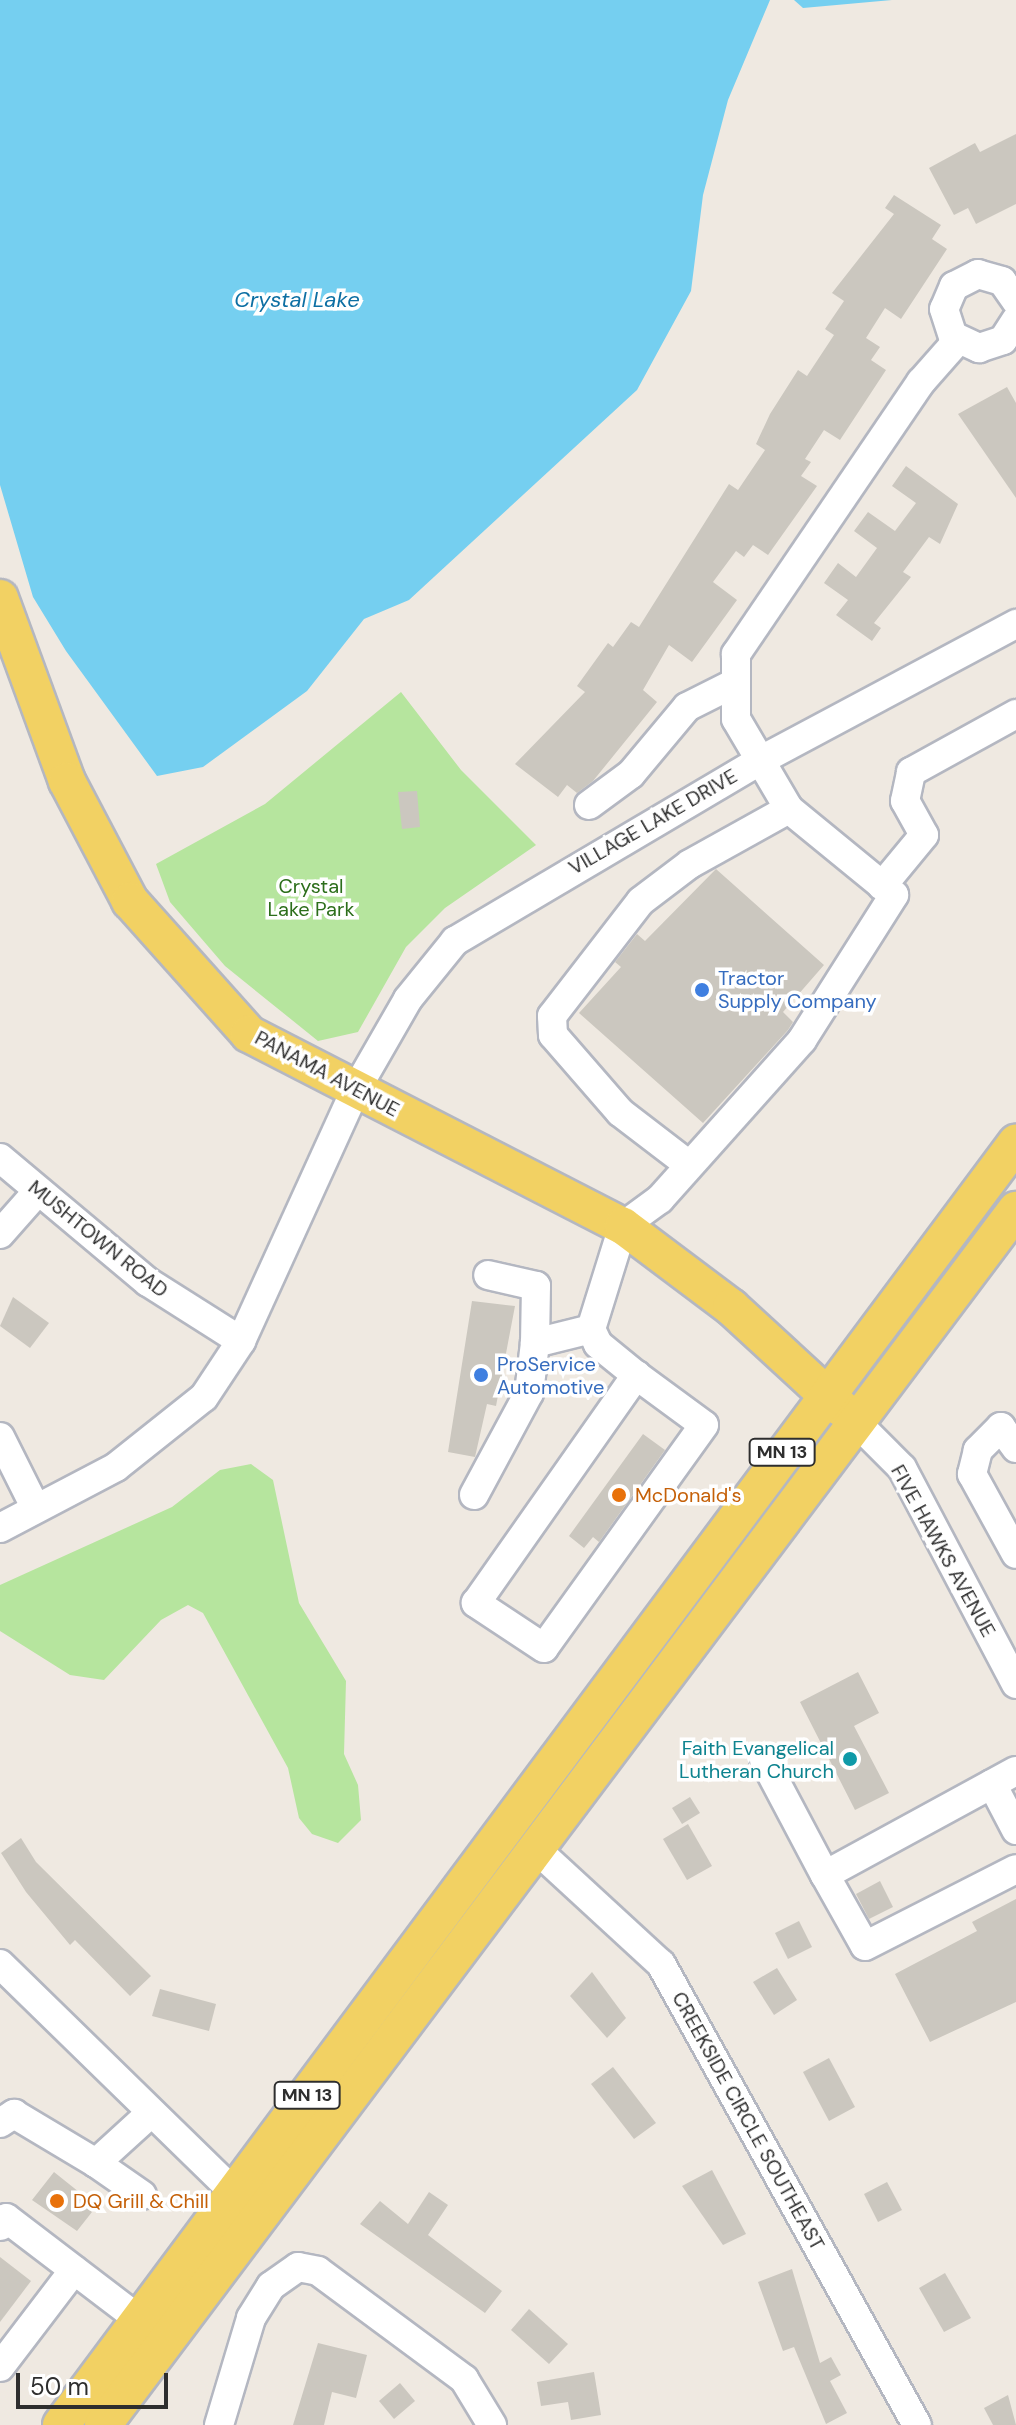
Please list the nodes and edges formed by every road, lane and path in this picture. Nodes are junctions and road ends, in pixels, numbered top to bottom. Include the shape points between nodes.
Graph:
1 (1016, 301) edge
2 (1012, 337) edge
3 (958, 340) junction
4 (0, 598) edge
5 (1016, 624) edge
6 (731, 685) junction
7 (1016, 714) edge
8 (763, 759) junction
9 (589, 805) dead end
10 (789, 809) junction
11 (882, 886) junction
12 (354, 1093) junction
13 (1016, 1143) edge
14 (0, 1158) edge
15 (689, 1165) junction
16 (38, 1191) junction
17 (1016, 1210) edge
18 (623, 1226) junction
19 (0, 1234) edge
20 (488, 1275) dead end
21 (591, 1329) junction
22 (241, 1341) junction
23 (535, 1343) junction
24 (636, 1375) junction
25 (826, 1393) junction
26 (855, 1421) junction
27 (1009, 1437) edge
28 (1, 1441) edge
29 (474, 1495) dead end
30 (36, 1509) junction
31 (0, 1528) edge
32 (1016, 1554) edge
33 (1014, 1674) edge
34 (764, 1760) dead end
35 (1004, 1778) edge
36 (1016, 1830) edge
37 (537, 1850) junction
38 (1016, 1869) edge
39 (825, 1875) junction
40 (0, 1964) edge
41 (151, 2113) junction
42 (0, 2123) edge
43 (96, 2163) junction
44 (235, 2193) junction
45 (142, 2195) dead end
46 (2, 2219) edge
47 (74, 2270) junction
48 (140, 2320) junction
49 (0, 2367) edge
50 (61, 2425) edge
51 (103, 2425) edge
52 (219, 2425) edge
53 (492, 2425) edge
54 (917, 2425) edge

1 - 3 street via 991,276 964,278 944,309
2 - 3 street via 979,348
3 - 6 street via 921,382 747,632
4 - 12 main road, PANAMA AVENUE via 67,781 130,901 249,1034
5 - 8 street, VILLAGE LAKE DRIVE
6 - 8 street via 736,719
6 - 9 street via 687,707 631,774
7 - 11 street via 911,772 905,801 924,835
8 - 10 street
8 - 12 street, VILLAGE LAKE DRIVE via 455,941 408,999
10 - 11 street
10 - 15 street via 690,864 641,901 552,1016 553,1035 620,1112
11 - 15 street via 894,895 834,996
12 - 18 main road, PANAMA AVENUE
12 - 22 street, VILLAGE LAKE DRIVE
13 - 25 main road, MN 13
14 - 16 street, MUSHTOWN ROAD
15 - 18 street
16 - 19 street
16 - 22 street, MUSHTOWN ROAD via 148,1282
17 - 26 main road, MN 13
18 - 21 street
18 - 25 main road, PANAMA AVENUE via 731,1307
20 - 23 street via 536,1286
21 - 23 street
21 - 24 street via 598,1344
22 - 30 street, VILLAGE LAKE DRIVE via 204,1397 116,1467
23 - 29 street via 529,1393
24 - 24 street via 476,1603 544,1648 704,1425
25 - 26 main road, FIVE HAWKS AVENUE
25 - 44 main road, MN 13
26 - 33 street, FIVE HAWKS AVENUE via 902,1468
26 - 37 main road, MN 13
27 - 32 street via 973,1461 972,1474
28 - 30 street
30 - 31 street, VILLAGE LAKE DRIVE
34 - 39 street
35 - 36 street
35 - 39 street
37 - 51 main road, MN 13
37 - 54 street, CREEKSIDE CIRCLE SOUTHEAST via 661,1964
38 - 39 street via 865,1946
40 - 41 street
41 - 43 street
41 - 44 street
42 - 43 street via 14,2114
43 - 45 street
44 - 48 main road, MN 13
46 - 47 street
47 - 48 street
47 - 49 street
48 - 50 main road, MN 13
52 - 53 street via 251,2318 271,2286 298,2267 318,2271 464,2379

